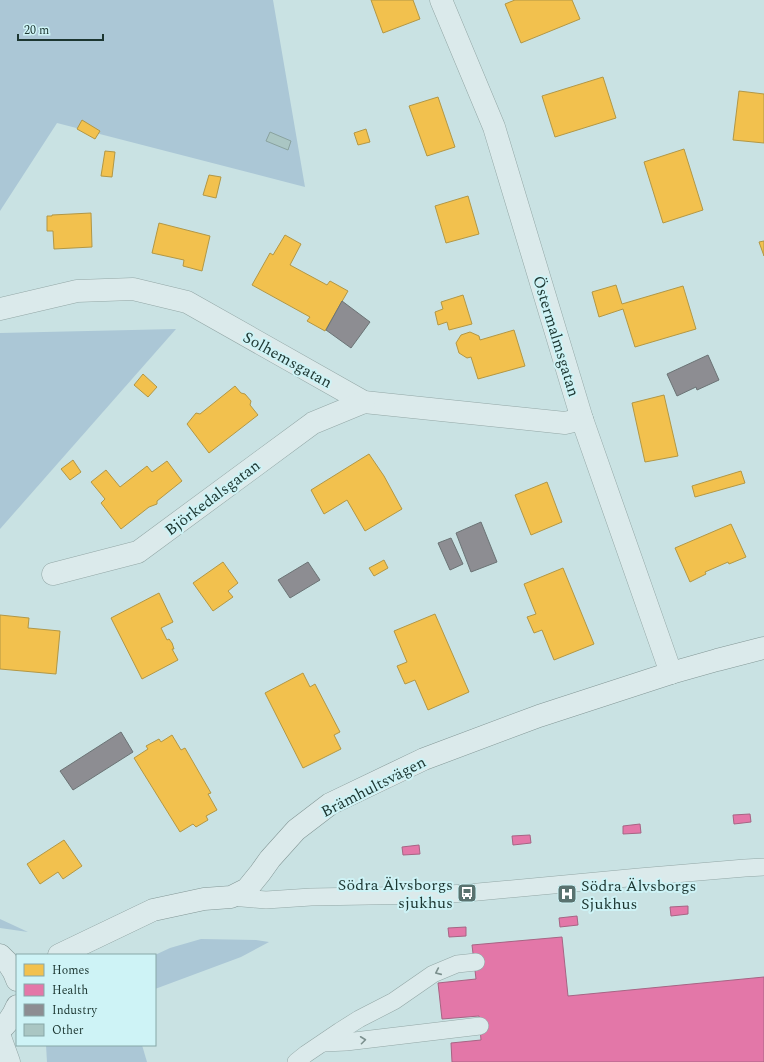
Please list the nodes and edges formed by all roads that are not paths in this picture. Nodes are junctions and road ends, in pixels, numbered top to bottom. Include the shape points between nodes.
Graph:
1 (441, 0) edge
2 (0, 308) edge
3 (364, 402) junction
4 (582, 419) junction
5 (53, 574) dead end
6 (764, 636) edge
7 (764, 648) edge
8 (717, 660) junction
9 (671, 673) junction
10 (764, 867) edge
11 (231, 897) junction
12 (60, 954) edge
13 (0, 955) edge
14 (476, 962) dead end
15 (16, 976) edge
16 (16, 1008) edge
17 (480, 1026) dead end
18 (0, 1030) edge
19 (0, 1037) edge
20 (324, 1043) junction
21 (9, 1062) edge
22 (296, 1062) edge

1 - 4 street, Östermalmsgatan via 494,127
2 - 3 street, Solhemsgatan via 77,292 133,289 187,302
3 - 4 street, Solhemsgatan via 564,423
3 - 5 street, Björkedalsgatan via 313,423 138,552
4 - 9 street, Östermalmsgatan
6 - 8 street, Brämhultsvägen via 737,643
7 - 8 street, Brämhultsvägen
8 - 9 street, Brämhultsvägen
9 - 11 street, Brämhultsvägen via 539,716 424,759 330,804 296,830 260,874 246,888
10 - 11 lane via 427,895 266,900
11 - 12 street, Brämhultsvägen via 204,899 153,910
13 - 15 street via 10,964
14 -> 20 lane via 457,964 433,974
16 - 18 street
20 -> 17 lane
19 - 21 street
20 - 22 lane

